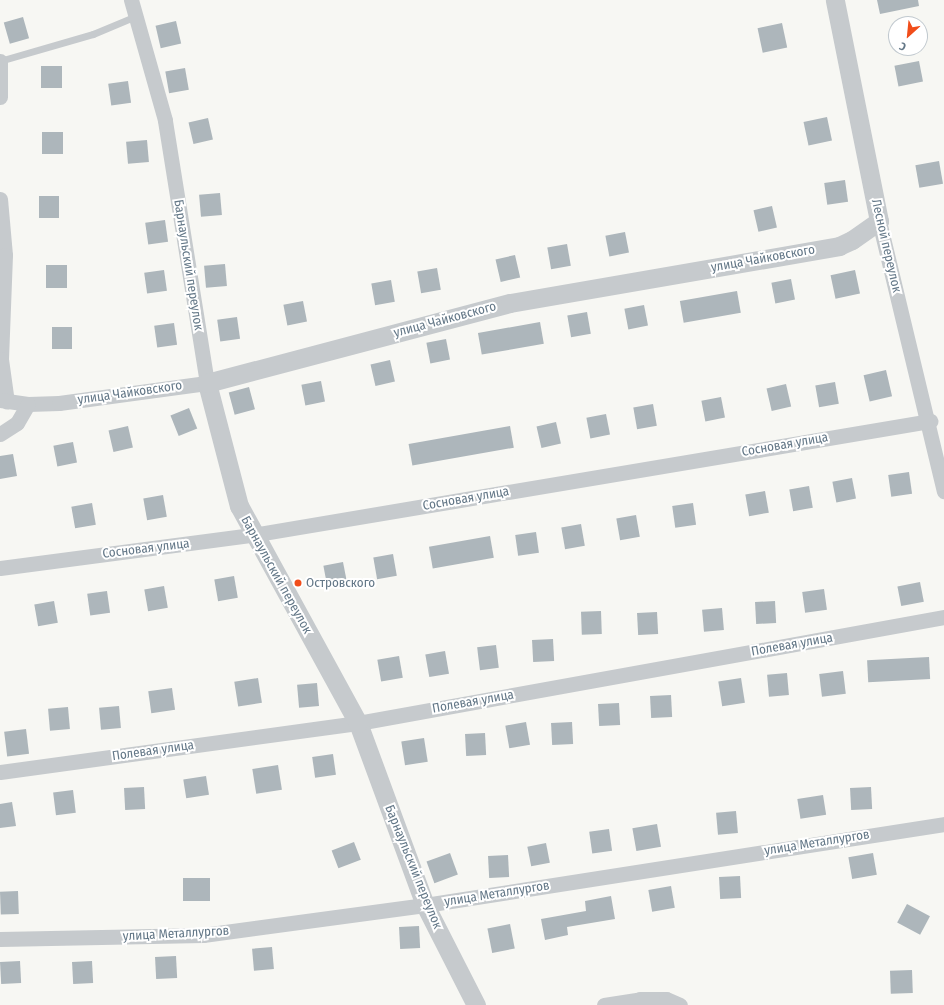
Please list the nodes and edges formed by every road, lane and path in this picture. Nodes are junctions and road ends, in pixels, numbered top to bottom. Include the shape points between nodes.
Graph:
1 (131, 0) edge
2 (835, 0) edge
3 (136, 16) junction
4 (1, 61) edge
5 (0, 97) edge
6 (0, 199) edge
7 (880, 221) junction
8 (207, 383) junction
9 (3, 401) edge
10 (28, 404) junction
11 (930, 421) junction
12 (0, 434) edge
13 (944, 491) edge
14 (252, 535) junction
15 (0, 568) edge
16 (944, 617) edge
17 (358, 722) junction
18 (0, 772) edge
19 (944, 824) edge
20 (425, 905) junction
21 (0, 939) edge
22 (476, 1005) edge
23 (604, 1005) edge
24 (680, 1005) edge

1 - 3 street, Барнаульский переулок
2 - 7 street, Лесной переулок
3 - 4 lane via 93,34
3 - 8 street, Барнаульский переулок via 165,120
4 - 5 street
6 - 9 street via 5,255 1,359
7 - 8 street, улица Чайковского via 839,246 510,303
7 - 11 street, Лесной переулок
8 - 10 street, улица Чайковского
8 - 14 street, Барнаульский переулок via 239,506
9 - 10 street, улица Чайковского
10 - 12 street via 17,423
11 - 13 street, Лесной переулок
11 - 14 street, Сосновая улица
14 - 15 street, Сосновая улица
14 - 17 street, Барнаульский переулок
16 - 17 street, Полевая улица
17 - 18 street, Полевая улица
17 - 20 street, Барнаульский переулок
19 - 20 street, улица Металлургов
20 - 21 street, улица Металлургов via 203,935
20 - 22 street, Барнаульский переулок
23 - 24 street via 666,999

